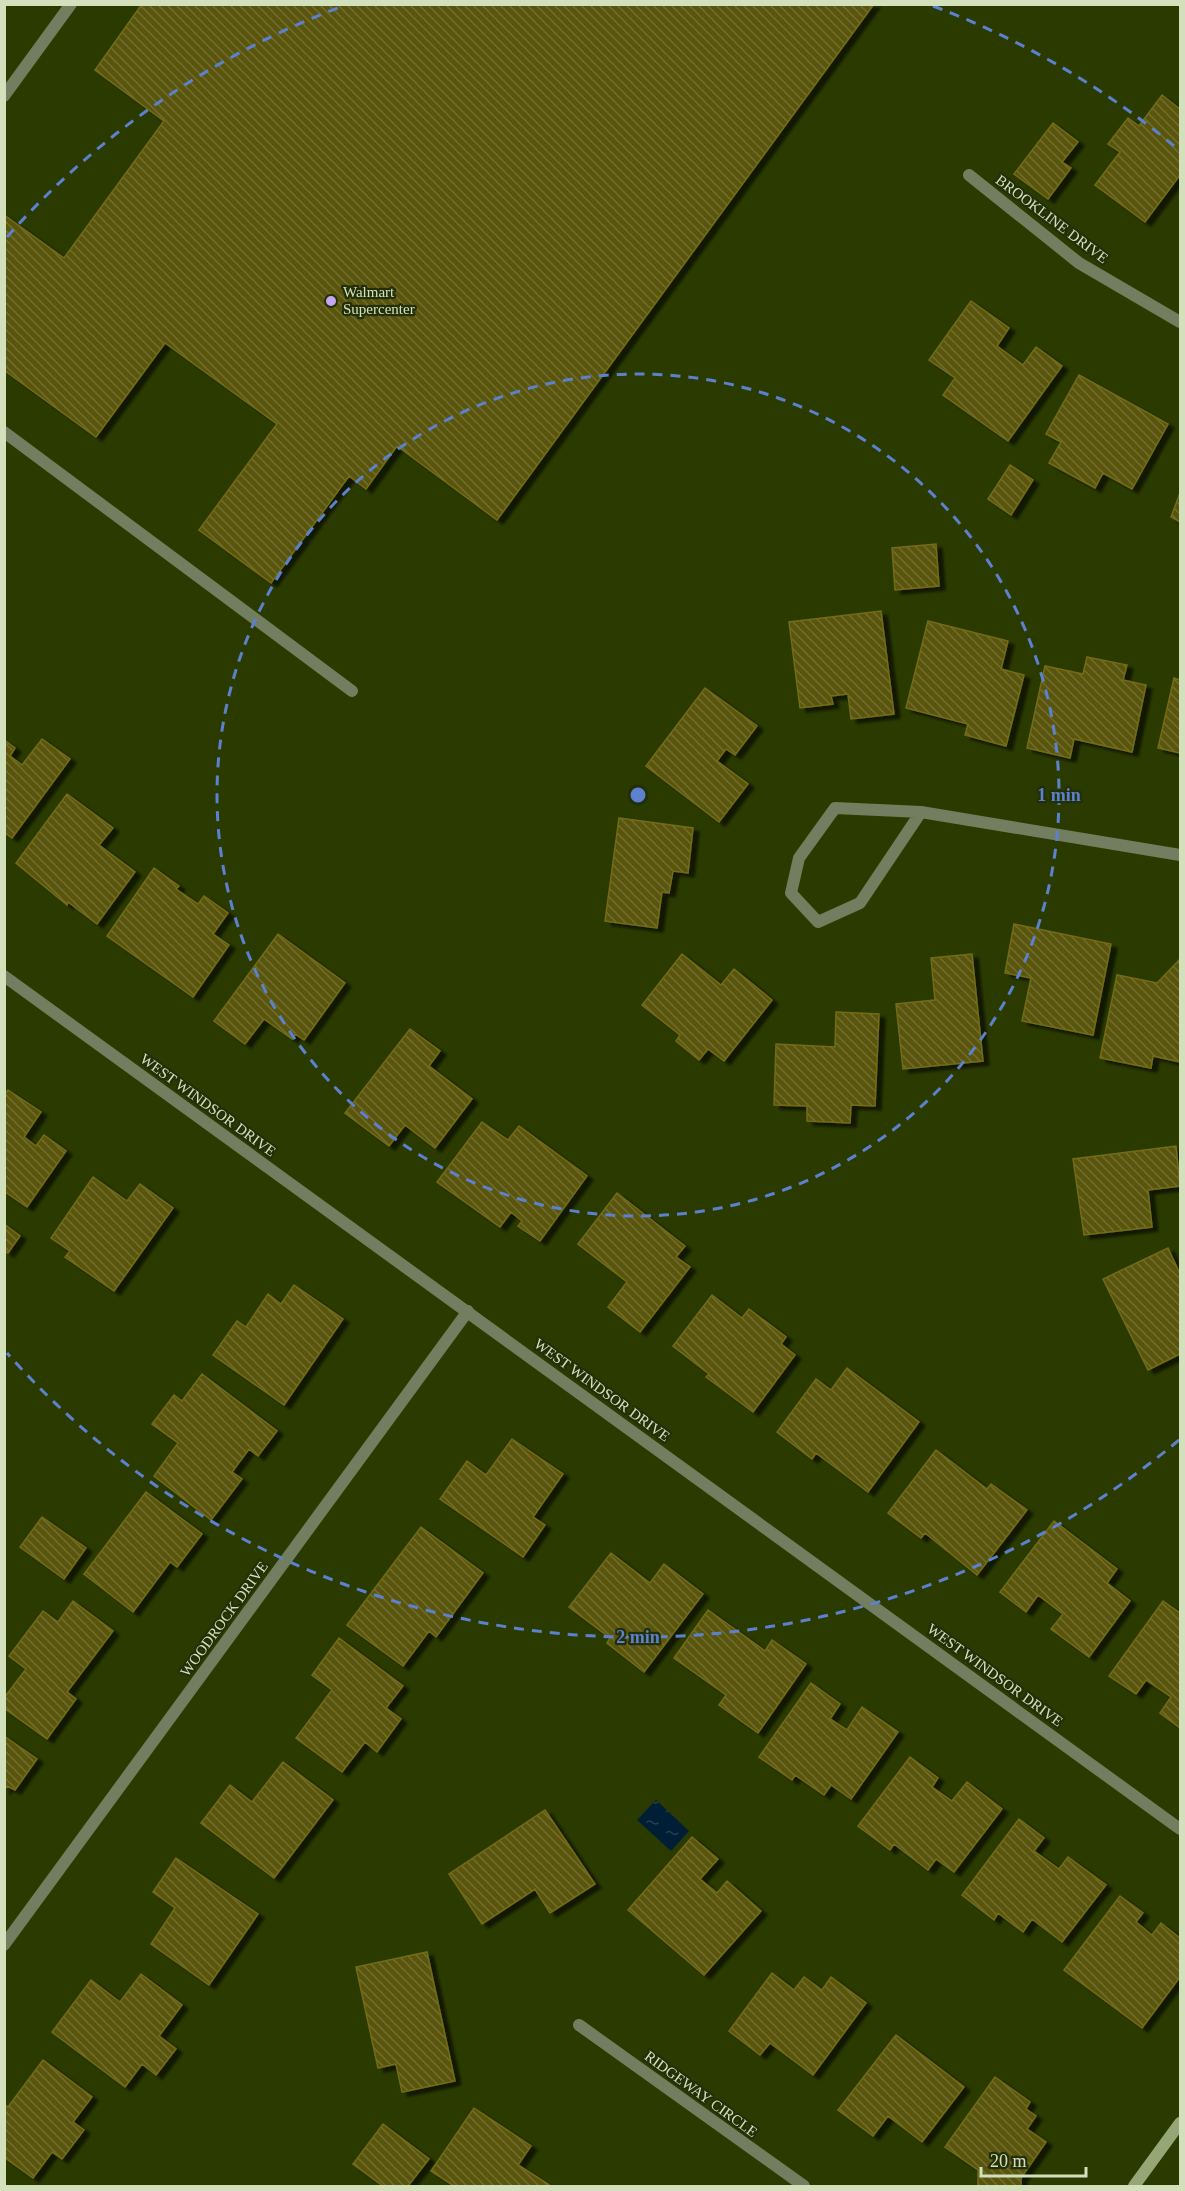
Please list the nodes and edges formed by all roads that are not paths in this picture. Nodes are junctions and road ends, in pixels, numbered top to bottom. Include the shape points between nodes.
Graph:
1 (71, 4) edge
2 (4, 96) edge
3 (969, 175) dead end
4 (1178, 317) edge
5 (4, 432) edge
6 (352, 691) dead end
7 (921, 813) junction
8 (1180, 855) edge
9 (4, 976) edge
10 (468, 1311) junction
11 (1180, 1829) edge
12 (4, 1945) edge
13 (579, 2025) dead end
14 (1180, 2123) edge
15 (804, 2187) edge
16 (1134, 2187) edge

1 - 2 street
3 - 4 street, BROOKLINE DRIVE via 1079,263
5 - 6 street
7 - 7 street via 835,808 799,858 791,893 818,922 860,903
7 - 8 street
9 - 10 street, WEST WINDSOR DRIVE
10 - 11 street, WEST WINDSOR DRIVE
10 - 12 street, WOODROCK DRIVE
13 - 15 street, RIDGEWAY CIRCLE
14 - 16 street

